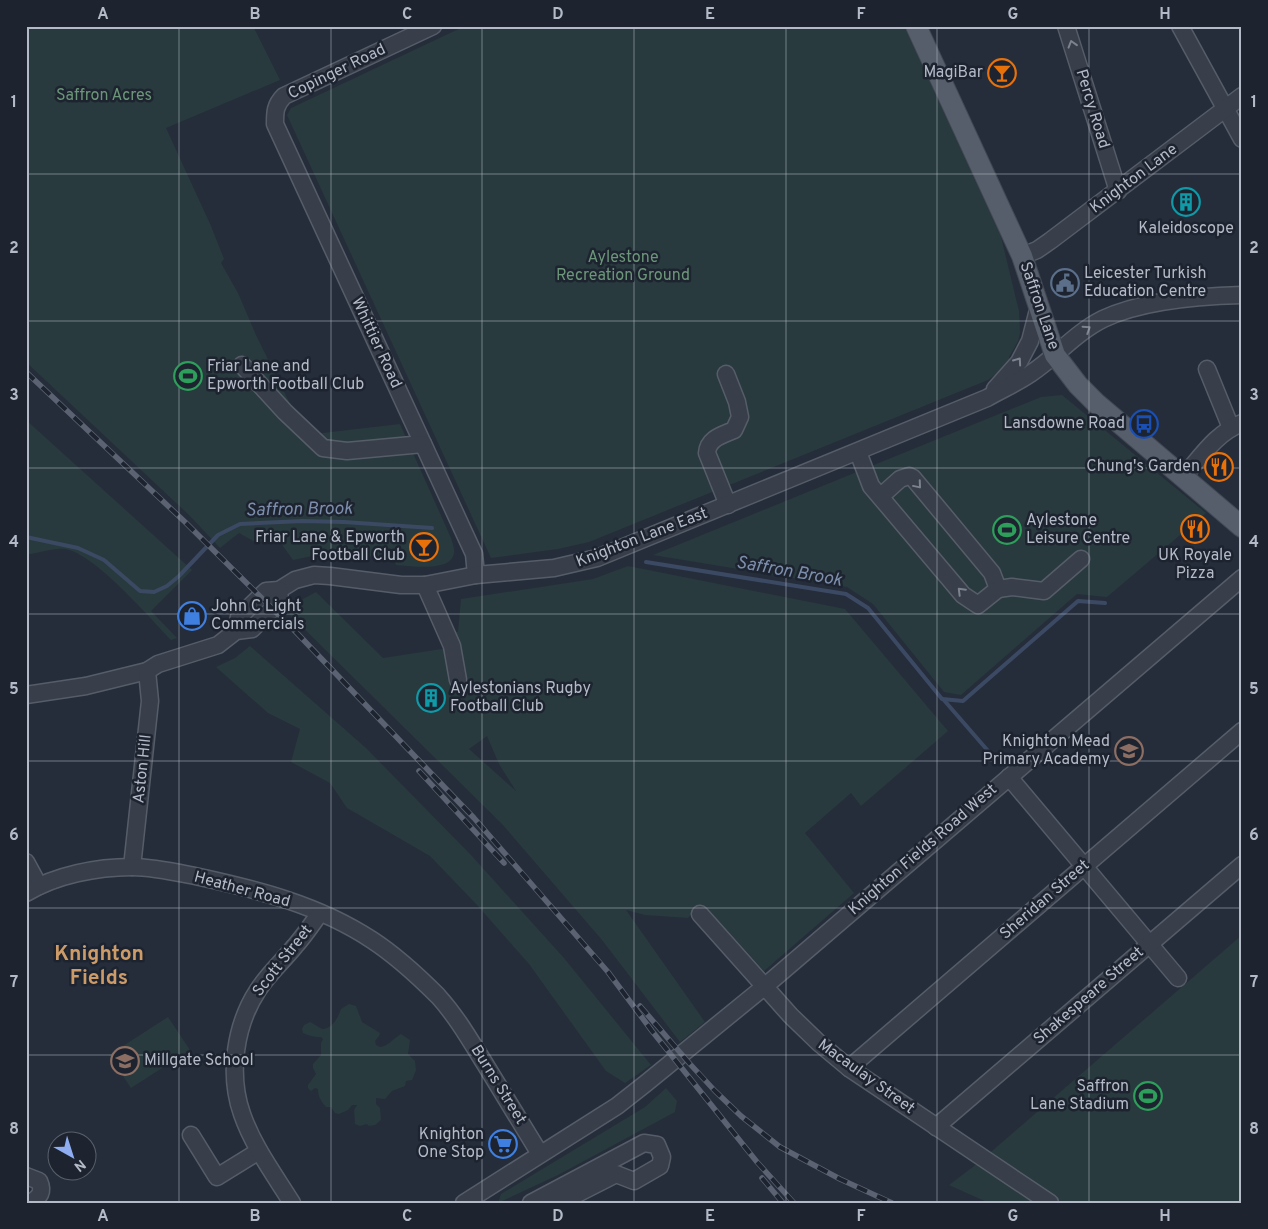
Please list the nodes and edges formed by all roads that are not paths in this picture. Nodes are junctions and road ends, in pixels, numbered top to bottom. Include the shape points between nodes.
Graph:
1 (433, 26) edge
2 (916, 26) edge
3 (1066, 26) edge
4 (1180, 26) edge
5 (1242, 96) edge
6 (1226, 109) junction
7 (275, 111) joint
8 (1242, 139) edge
9 (1118, 191) junction
10 (1022, 256) junction
11 (1242, 295) edge
12 (1039, 306) junction
13 (1055, 355) junction
14 (242, 365) dead end
15 (1207, 369) dead end
16 (726, 374) dead end
17 (987, 398) junction
18 (1236, 426) edge
19 (423, 444) junction
20 (858, 452) junction
21 (1183, 477) junction
22 (880, 496) junction
23 (728, 505) junction
24 (1242, 527) edge
25 (1082, 559) dead end
26 (476, 575) junction
27 (1242, 578) edge
28 (425, 584) junction
29 (998, 589) junction
30 (147, 671) junction
31 (458, 680) dead end
32 (26, 694) edge
33 (1242, 731) edge
34 (1009, 777) junction
35 (26, 862) edge
36 (1242, 865) edge
37 (1084, 866) junction
38 (132, 867) junction
39 (32, 889) edge
40 (320, 913) junction
41 (700, 914) dead end
42 (1150, 944) junction
43 (1178, 978) dead end
44 (764, 987) junction
45 (455, 1016) joint
46 (849, 1068) junction
47 (936, 1127) junction
48 (191, 1135) dead end
49 (260, 1151) junction
50 (540, 1154) junction
51 (26, 1176) edge
52 (471, 1201) edge
53 (30, 1203) edge
54 (292, 1203) edge
55 (531, 1203) edge
56 (560, 1203) edge
57 (1050, 1203) edge

1 - 7 street, Copinger Road via 284,96
2 - 10 main road, Saffron Lane
9 -> 3 street, Percy Road
4 - 6 street
5 - 6 street, Knighton Lane
6 - 8 street
6 - 9 street, Knighton Lane
7 - 19 street, Whittier Road via 275,124
9 - 10 street, Knighton Lane via 1037,250
10 - 12 main road, Saffron Lane
13 -> 11 street via 1084,330 1124,311 1180,300
12 - 13 main road, Saffron Lane
17 -> 12 street, Knighton Lane East via 1019,362 1030,341
13 - 17 street, Knighton Lane East via 1030,375
13 - 21 main road, Saffron Lane via 1078,385
14 - 19 street via 324,448 347,450
15 - 18 street
16 - 23 street via 740,417 734,430 716,438 708,446 707,453
17 - 20 street, Knighton Lane East
18 - 21 street via 1220,436
19 - 26 street, Whittier Road via 474,554
20 - 22 street via 871,486
20 - 23 street, Knighton Lane East
21 - 24 main road, Saffron Lane
29 -> 22 street via 978,605 963,595
22 -> 29 street via 900,479 913,478 992,573
23 - 26 street, Knighton Lane East via 597,558 554,568
25 - 29 street via 1044,591 1012,587
26 - 28 street, Knighton Lane East
27 - 34 street, Knighton Fields Road West
28 - 30 street, Knighton Lane East via 401,585 314,575 295,580 279,590 266,591 239,617 236,631 218,645 158,664
28 - 31 street via 452,646
30 - 32 street, Knighton Lane East via 86,686
30 - 38 street, Aston Hill via 150,701
33 - 37 street, Sheridan Street
34 - 37 street
34 - 44 street, Knighton Fields Road West
35 - 39 street
36 - 42 street, Shakespeare Street
37 - 42 street
37 - 46 street, Sheridan Street
38 - 39 street, Heather Road via 74,875
38 - 40 street, Heather Road via 227,883
40 - 45 street, Heather Road via 372,940 421,980
40 - 49 street, Scott Street via 258,990 240,1032 235,1058 235,1086 242,1113
41 - 44 street, Macaulay Street
42 - 43 street
42 - 47 street, Shakespeare Street
44 - 46 street, Macaulay Street via 804,1030
44 - 50 street, Knighton Fields Road West via 617,1106
45 - 50 street, Burns Street
46 - 47 street, Macaulay Street
47 - 57 street, Macaulay Street
48 - 49 street via 217,1177
49 - 54 street, Scott Street
50 - 52 street, Knighton Fields Road West
51 - 53 street via 39,1181 42,1188 39,1197
55 - 56 street via 644,1143 657,1145 662,1157 660,1166 634,1181 616,1174

